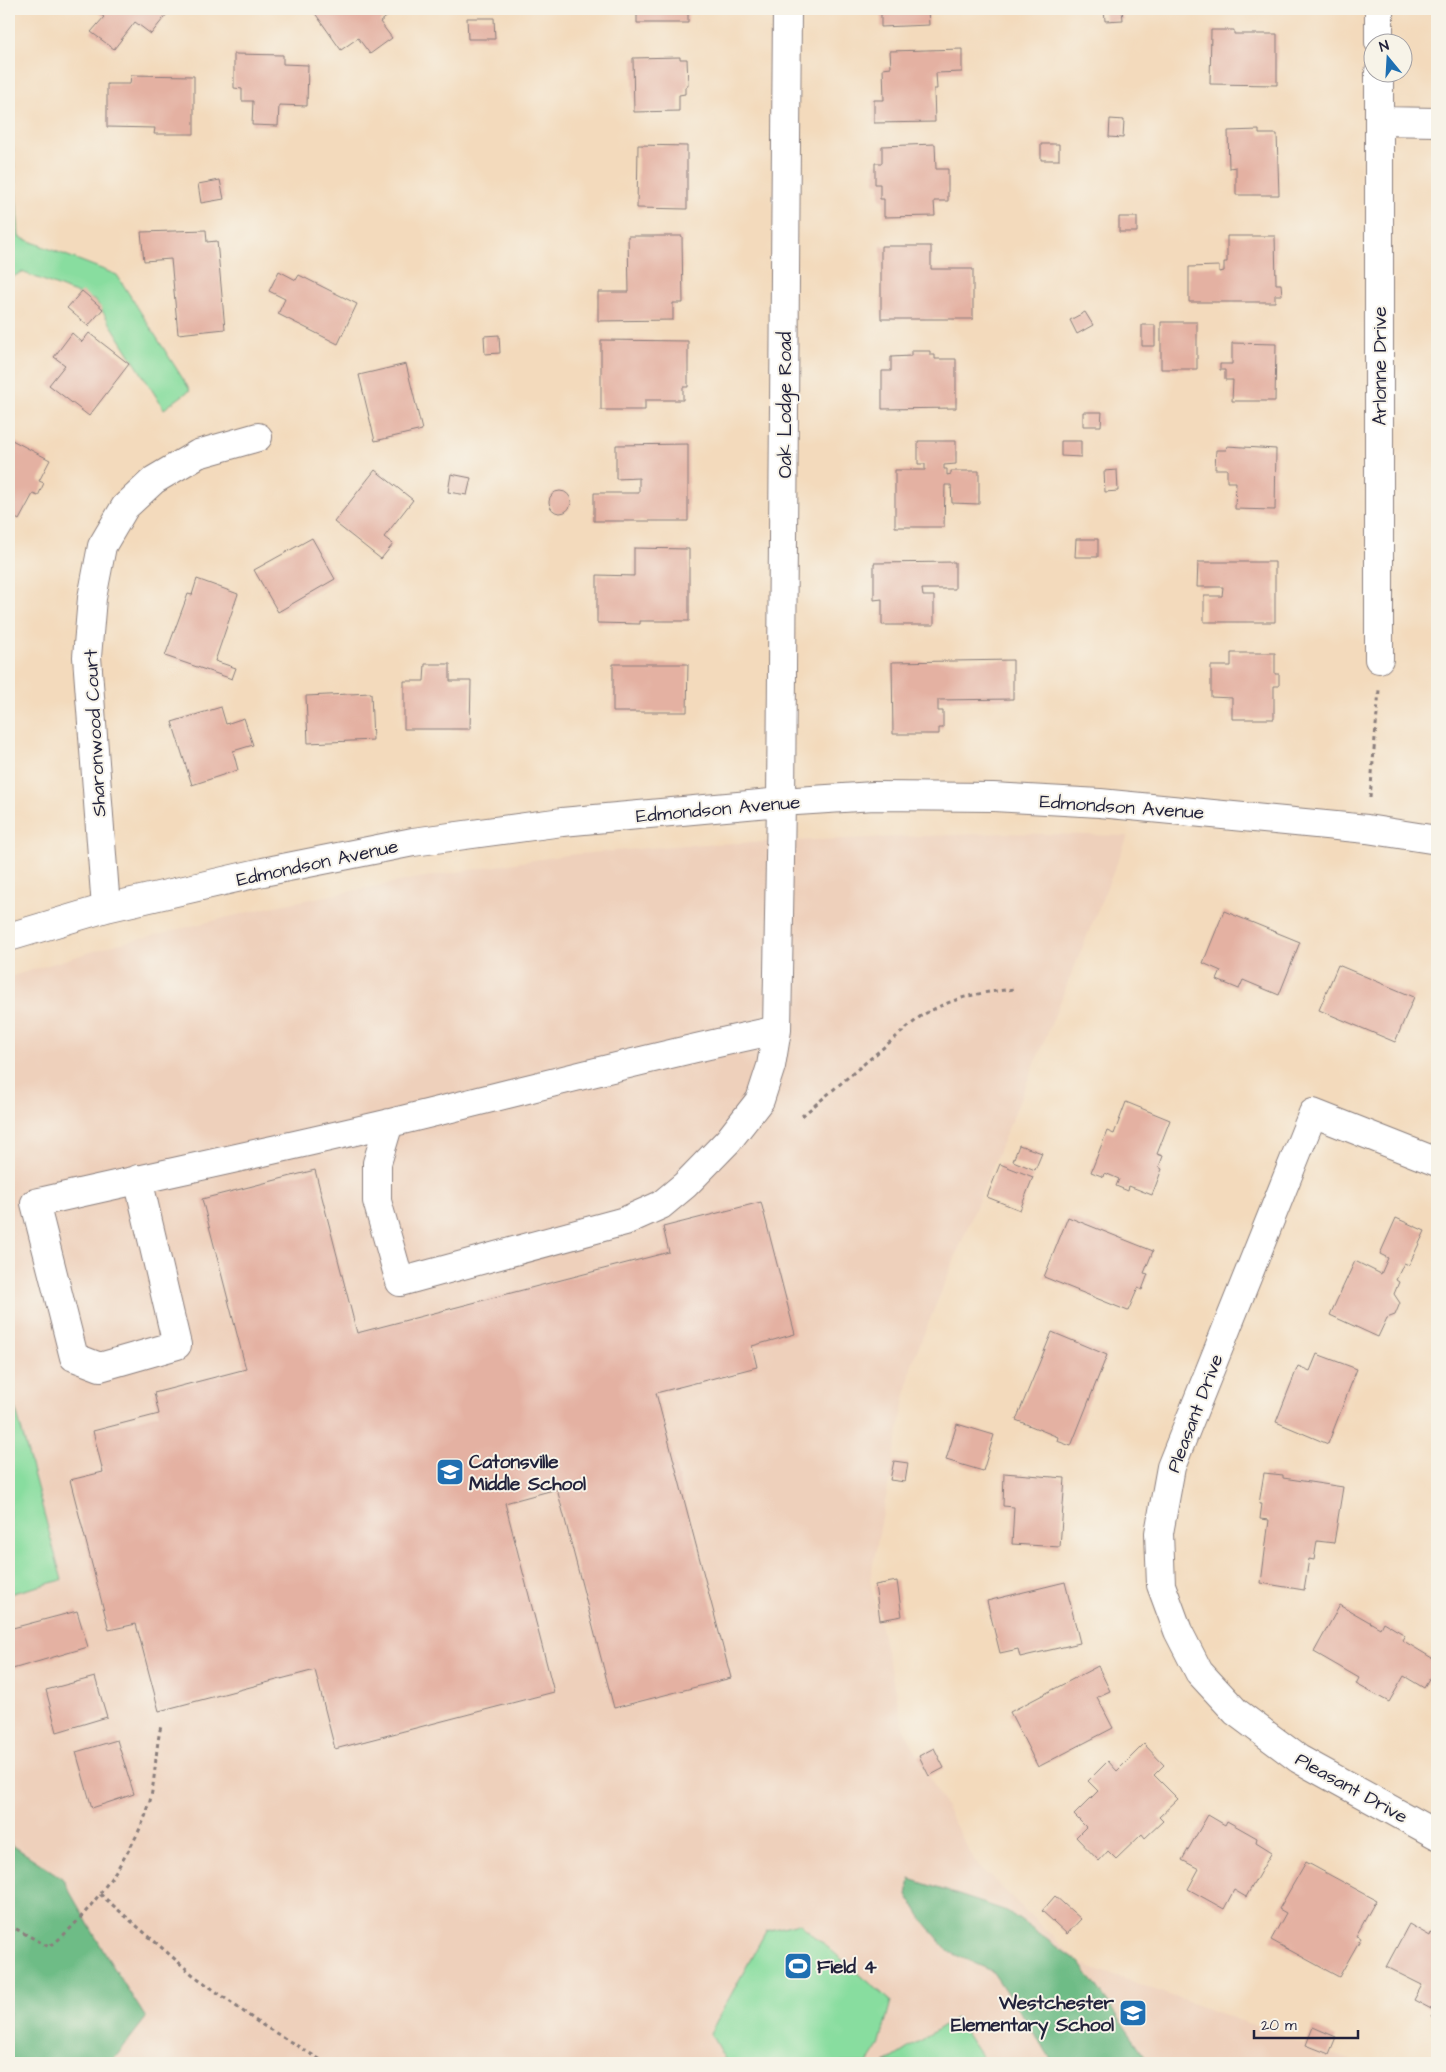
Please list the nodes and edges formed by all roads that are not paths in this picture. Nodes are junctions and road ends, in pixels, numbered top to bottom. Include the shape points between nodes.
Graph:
1 (787, 9) edge
2 (1379, 9) edge
3 (1379, 32) edge
4 (1379, 82) edge
5 (1379, 121) junction
6 (1437, 122) edge
7 (258, 438) dead end
8 (1379, 659) road end
9 (782, 802) junction
10 (1437, 840) edge
11 (106, 908) junction
12 (9, 937) edge
13 (777, 1030) junction
14 (390, 1123) junction
15 (1437, 1162) edge
16 (138, 1179) junction
17 (1437, 1835) edge

1 - 9 street, Oak Lodge Road
2 - 3 street
4 - 5 street, Arlonne Drive
5 - 6 street
5 - 8 street, Arlonne Drive
7 - 11 street, Sharonwood Court via 198,454 154,480 125,507 102,546 92,598 87,657
9 - 10 street, Edmondson Avenue via 874,796 993,797 1100,803 1367,829
9 - 11 street, Edmondson Avenue via 562,822 413,842
9 - 13 street, Oak Lodge Road
11 - 12 street, Edmondson Avenue
13 - 14 street via 697,1046
13 - 14 street, Oak Lodge Road via 771,1066 760,1100 728,1141 661,1205 626,1221 400,1282 376,1201 377,1163
14 - 16 street
15 - 17 street, Pleasant Drive via 1313,1113 1171,1467 1159,1533 1161,1585 1178,1631 1199,1672 1236,1712 1299,1759
16 - 16 street via 177,1345 100,1367 74,1356 35,1203

